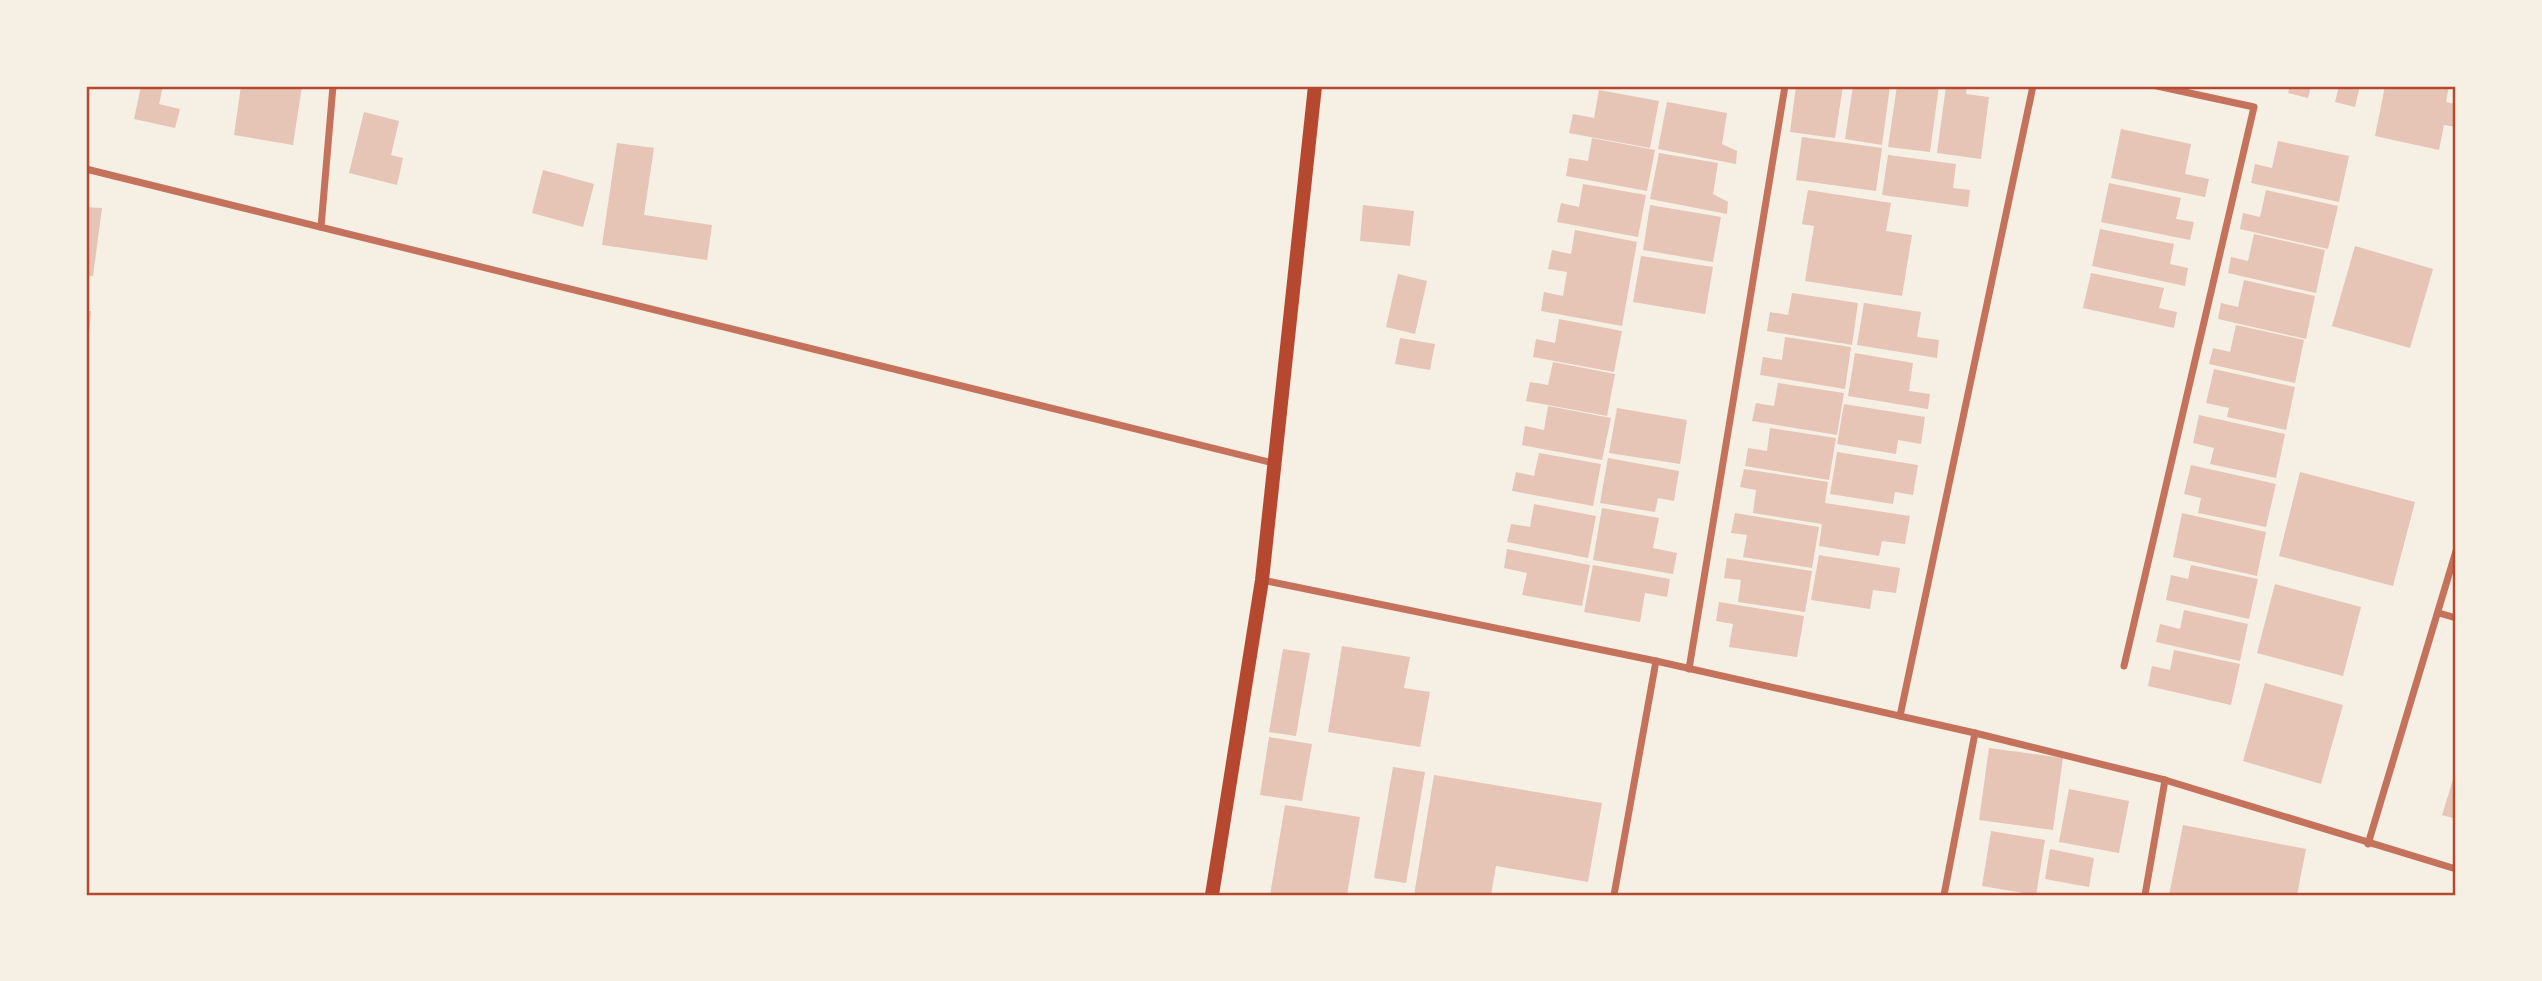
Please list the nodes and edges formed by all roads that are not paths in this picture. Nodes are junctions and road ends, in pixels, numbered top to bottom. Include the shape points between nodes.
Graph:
1 (333, 86) edge
2 (1315, 86) edge
3 (1785, 86) edge
4 (2033, 86) edge
5 (2157, 86) edge
6 (86, 169) edge
7 (321, 227) junction
8 (1273, 463) junction
9 (2456, 551) edge
10 (1262, 580) junction
11 (2439, 613) junction
12 (2456, 618) edge
13 (1656, 661) junction
14 (2124, 666) dead end
15 (1689, 669) junction
16 (1900, 716) junction
17 (1975, 733) junction
18 (2165, 780) junction
19 (2368, 844) junction
20 (2456, 869) edge
21 (1212, 895) edge
22 (1614, 895) edge
23 (1944, 895) edge
24 (2145, 895) edge

1 - 7 street
2 - 8 main road
3 - 15 street
4 - 16 street
5 - 14 street via 2254,107
6 - 7 street
7 - 8 street
8 - 10 main road
9 - 11 street
10 - 13 street
10 - 21 main road
11 - 12 street
11 - 19 street
13 - 15 street
13 - 22 street
15 - 16 street
16 - 17 street
17 - 18 street
17 - 23 street
18 - 19 street
18 - 24 street
19 - 20 street

